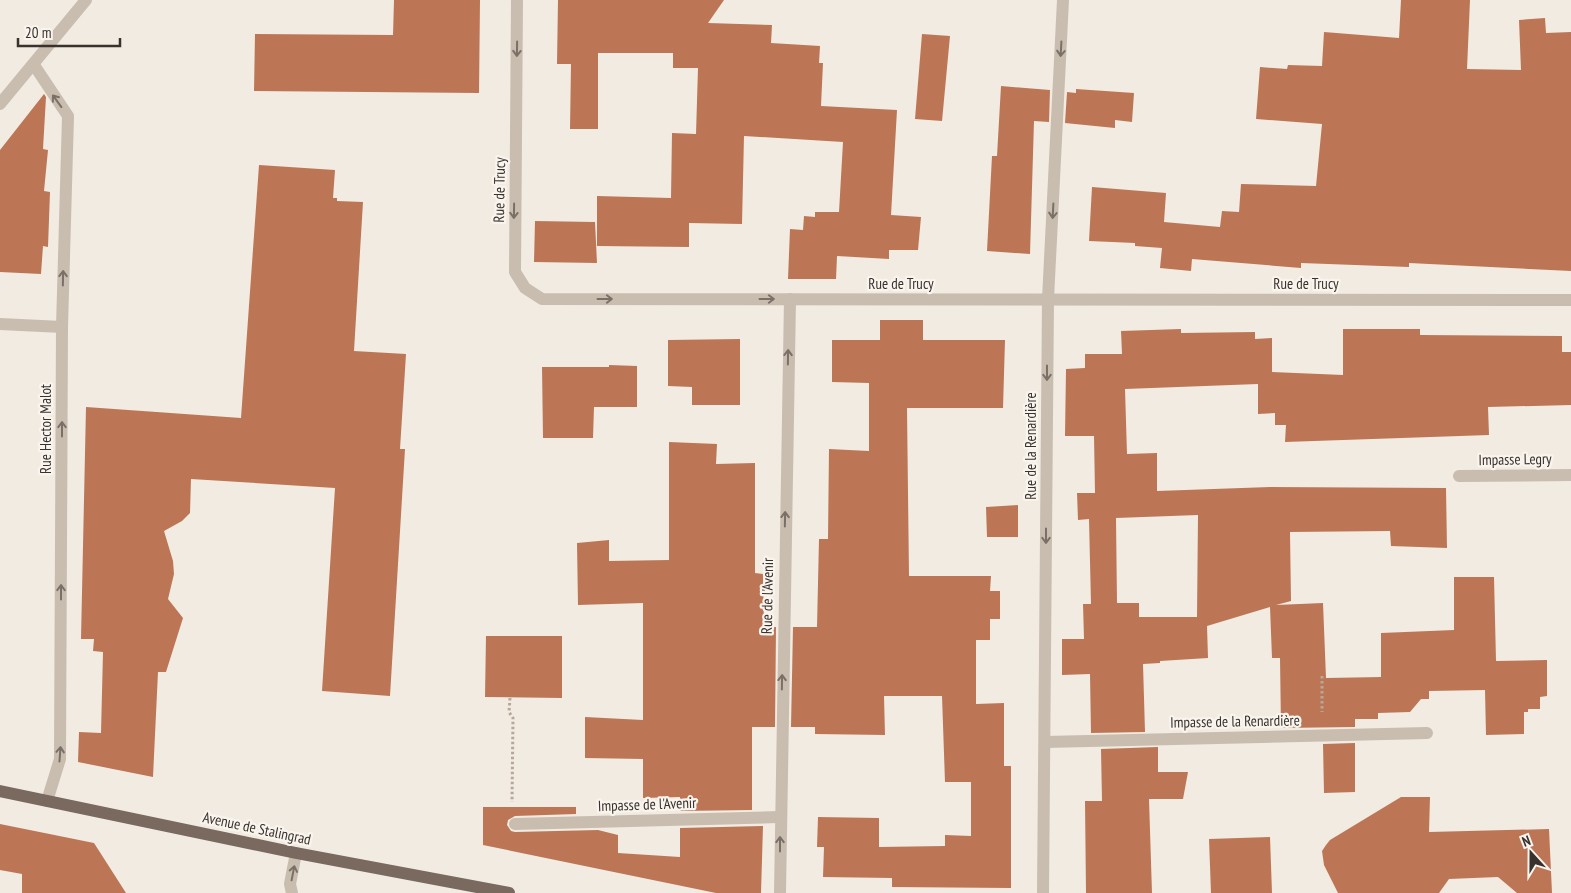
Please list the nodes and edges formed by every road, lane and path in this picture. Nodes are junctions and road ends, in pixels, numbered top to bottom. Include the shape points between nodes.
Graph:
1 (86, 0) edge
2 (518, 0) edge
3 (1063, 0) edge
4 (34, 65) junction
5 (0, 104) edge
6 (790, 299) junction
7 (1048, 299) junction
8 (1571, 300) edge
9 (0, 324) edge
10 (62, 327) junction
11 (1571, 475) edge
12 (1459, 476) dead end
13 (1322, 676) dead end
14 (510, 698) dead end
15 (1427, 733) dead end
16 (1323, 735) junction
17 (1044, 742) junction
18 (0, 791) edge
19 (47, 801) junction
20 (512, 807) dead end
21 (780, 817) junction
22 (515, 824) dead end
23 (296, 852) junction
24 (292, 893) edge
25 (509, 893) edge
26 (780, 893) edge
27 (1043, 893) edge

1 - 4 street
2 -> 6 street, Rue de Trucy via 515,272 525,288 542,299
3 -> 7 street, Rue de la Renardière
4 - 5 street
10 -> 4 street, Rue Hector Malot via 68,116
6 - 7 street, Rue de Trucy
21 -> 6 street, Rue de l'Avenir
7 - 8 street, Rue de Trucy
7 -> 17 street, Rue de la Renardière
9 - 10 street
19 -> 10 street, Rue Hector Malot via 60,759
11 - 12 street, Impasse Legry
13 - 16 path
14 - 20 path via 509,712 513,718
15 - 16 street, Impasse de la Renardière
16 - 17 street, Impasse de la Renardière
17 - 27 street, Rue de la Renardière
18 - 19 main road, Avenue de Stalingrad
19 - 23 main road, Avenue de Stalingrad
21 - 22 street, Impasse de l'Avenir
26 -> 21 street, Rue de l'Avenir
24 -> 23 street via 290,884
23 - 25 main road, Avenue de Stalingrad

